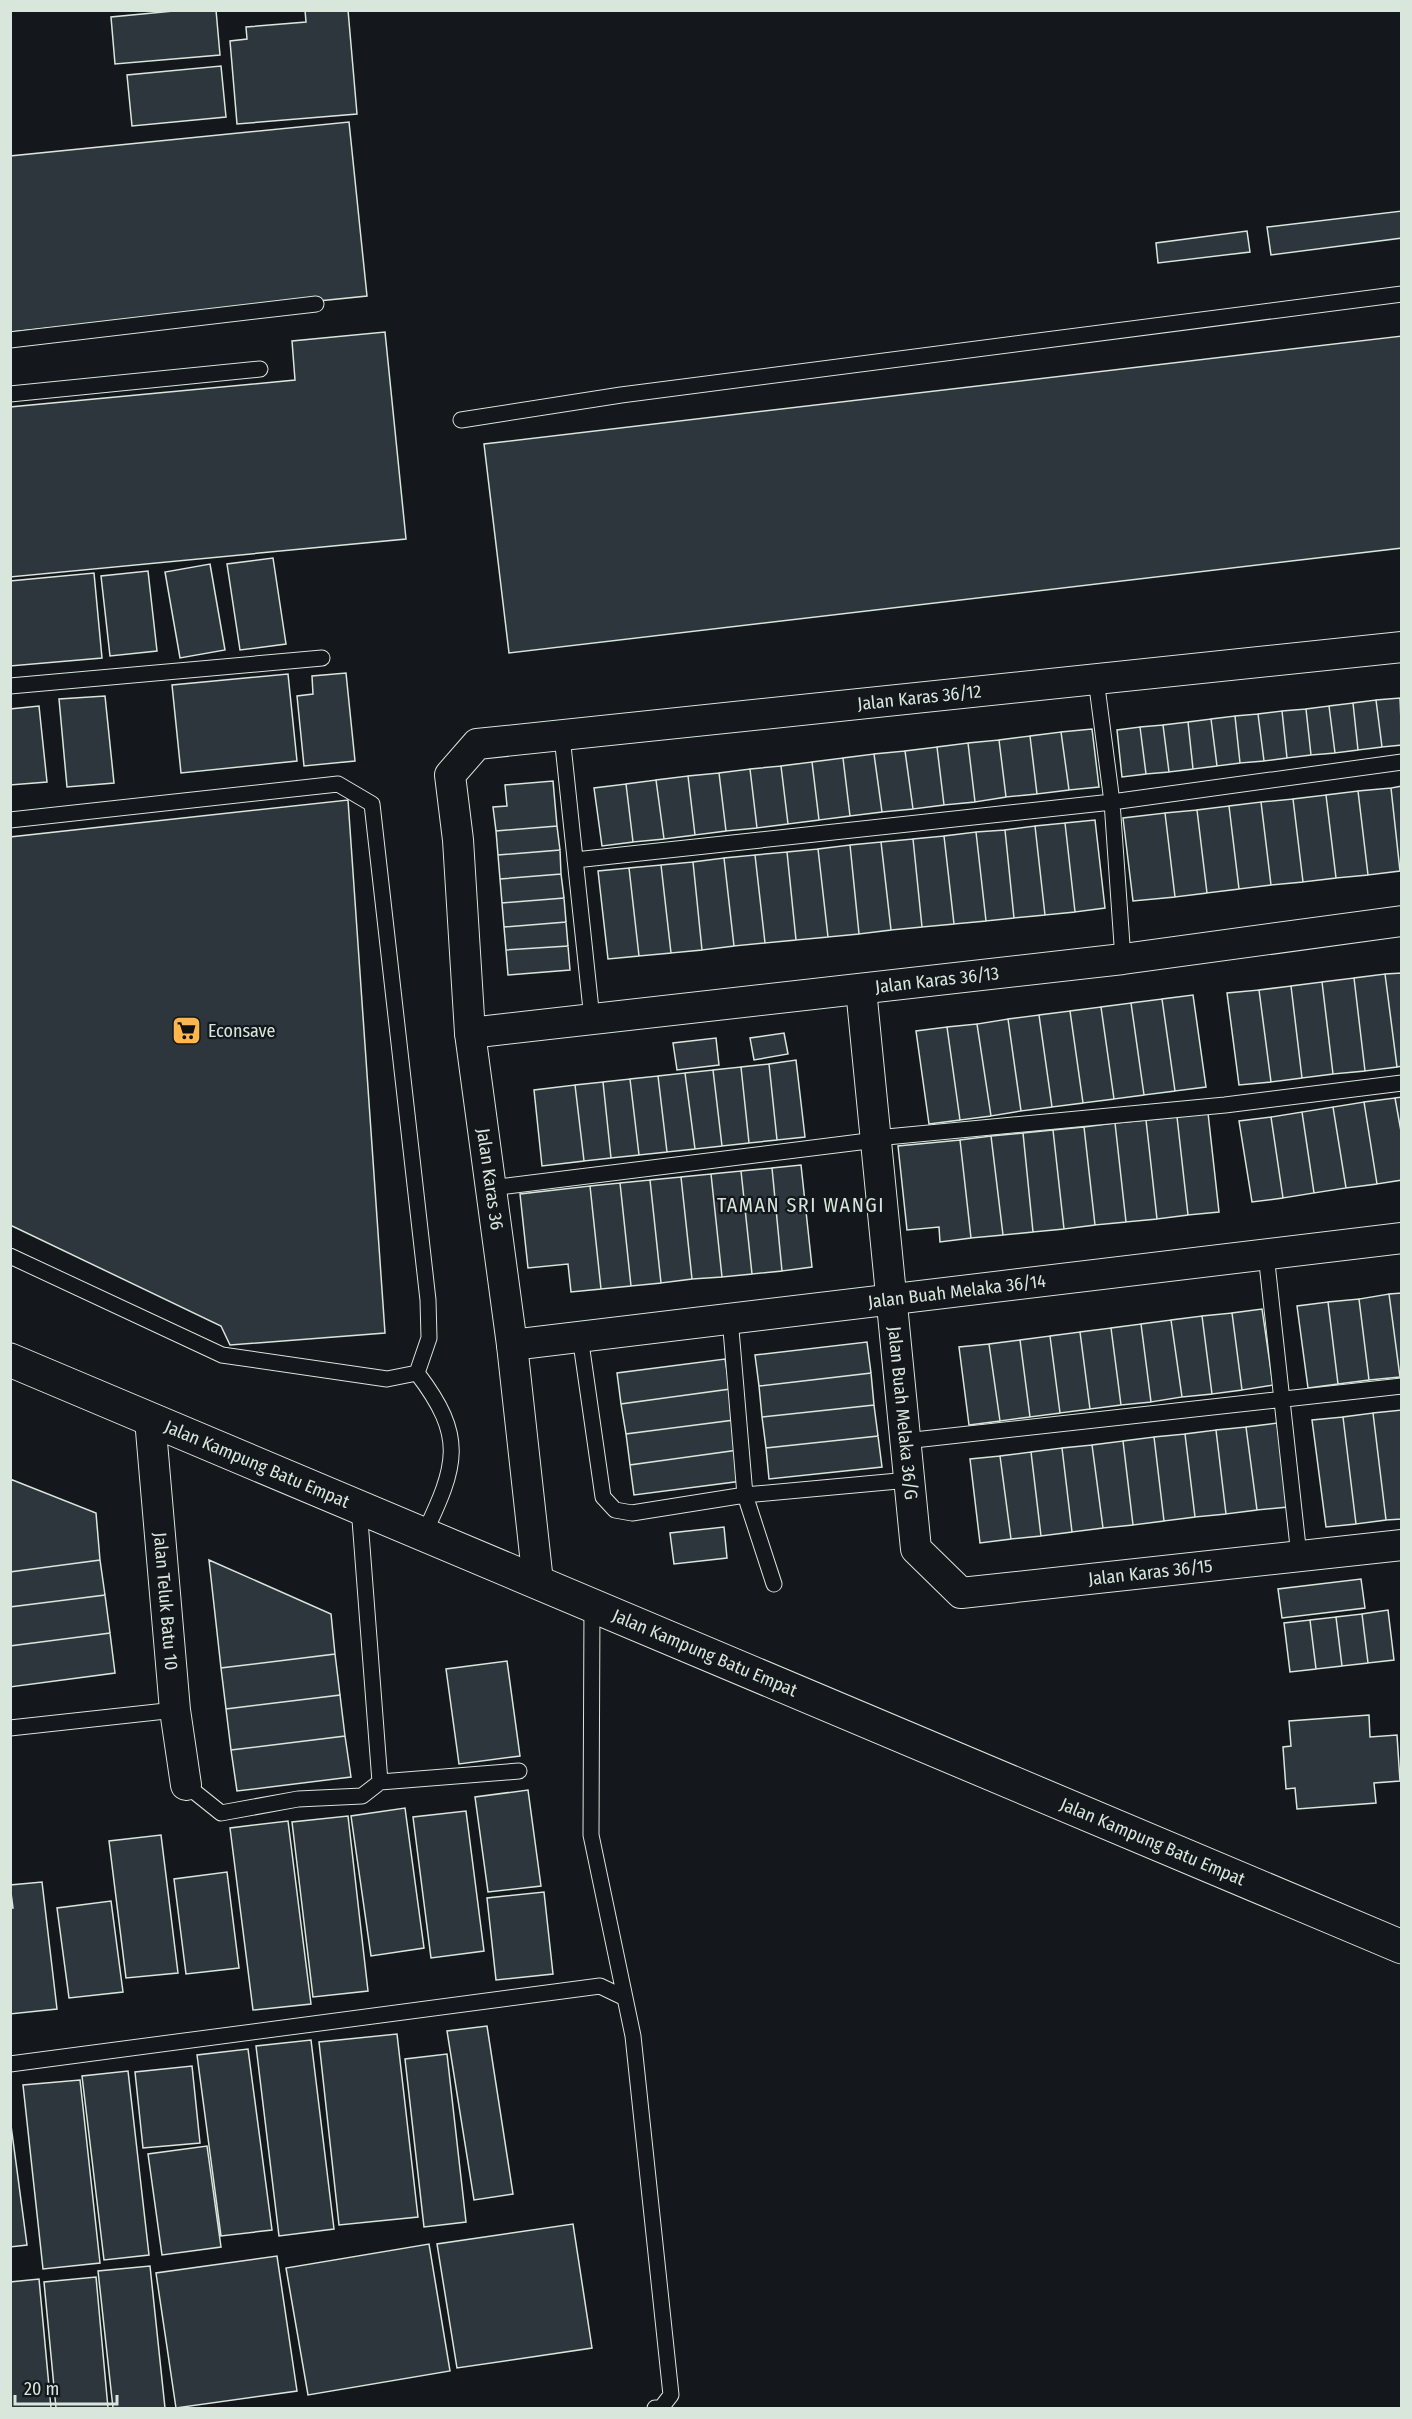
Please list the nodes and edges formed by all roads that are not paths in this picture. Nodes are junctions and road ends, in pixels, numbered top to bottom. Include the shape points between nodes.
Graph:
1 (1401, 294) edge
2 (316, 304) dead end
3 (10, 340) edge
4 (260, 369) dead end
5 (10, 394) edge
6 (461, 420) dead end
7 (1401, 647) edge
8 (322, 658) dead end
9 (1096, 679) junction
10 (10, 686) edge
11 (562, 736) junction
12 (1401, 762) edge
13 (450, 775) joint
14 (1112, 802) junction
15 (10, 820) edge
16 (575, 860) junction
17 (1401, 921) edge
18 (1123, 959) junction
19 (861, 989) junction
20 (592, 1019) junction
21 (470, 1033) junction
22 (1401, 1083) edge
23 (876, 1138) junction
24 (491, 1188) junction
25 (1401, 1238) edge
26 (1266, 1254) junction
27 (10, 1257) edge
28 (891, 1299) junction
29 (730, 1318) junction
30 (580, 1336) junction
31 (512, 1345) junction
32 (10, 1360) edge
33 (417, 1373) junction
34 (1401, 1386) edge
35 (1282, 1398) junction
36 (150, 1419) junction
37 (905, 1441) junction
38 (909, 1480) junction
39 (745, 1495) junction
40 (359, 1507) junction
41 (424, 1534) junction
42 (1401, 1545) edge
43 (916, 1549) joint
44 (1299, 1556) junction
45 (538, 1582) junction
46 (774, 1584) dead end
47 (592, 1605) junction
48 (175, 1710) junction
49 (10, 1728) edge
50 (519, 1771) dead end
51 (380, 1782) junction
52 (186, 1785) joint
53 (1401, 1947) edge
54 (623, 1996) junction
55 (10, 2064) edge
56 (659, 2408) edge

1 - 6 lane via 621,395
2 - 3 lane
4 - 5 lane
7 - 9 street, Jalan Karas 36/12
8 - 10 lane
9 - 11 street, Jalan Karas 36/12
9 - 14 lane
11 - 13 street, Jalan Karas 36/12 via 477,744
11 - 16 lane
12 - 14 lane
13 - 21 street, Jalan Karas 36
14 - 16 lane
14 - 18 lane
15 - 33 lane via 338,784 372,804 428,1300 429,1338
16 - 20 lane
17 - 18 street, Jalan Karas 36/13
18 - 19 street, Jalan Karas 36/13
19 - 20 street, Jalan Karas 36/13
19 - 23 street, Jalan Buah Melaka 36/G
20 - 21 street, Jalan Karas 36/13
21 - 24 street, Jalan Karas 36
22 - 23 lane via 1225,1105
23 - 24 lane
23 - 28 street, Jalan Buah Melaka 36/G
24 - 31 street, Jalan Karas 36
25 - 26 street, Jalan Buah Melaka 36/14
26 - 28 street, Jalan Buah Melaka 36/14
26 - 35 lane
27 - 33 lane via 222,1355 387,1379
28 - 29 street, Jalan Buah Melaka 36/14
28 - 37 street, Jalan Buah Melaka 36/G
29 - 30 street, Jalan Buah Melaka 36/14
29 - 39 lane
30 - 31 street, Jalan Buah Melaka 36/14
30 - 39 lane via 603,1497 615,1510 632,1513
31 - 45 street, Jalan Karas 36
32 - 36 main road, Jalan Kampung Batu Empat
33 - 41 lane via 439,1401 453,1449 446,1489
34 - 35 lane
35 - 37 lane
35 - 44 lane
36 - 40 main road, Jalan Kampung Batu Empat
36 - 48 street, Jalan Teluk Batu 10
37 - 38 street, Jalan Buah Melaka 36/G
38 - 39 lane
38 - 43 street, Jalan Buah Melaka 36/G
39 - 46 lane
40 - 41 main road, Jalan Kampung Batu Empat
40 - 51 lane
41 - 45 main road, Jalan Kampung Batu Empat
42 - 44 street, Jalan Karas 36/15
43 - 44 street, Jalan Karas 36/15 via 961,1593
45 - 47 main road, Jalan Kampung Batu Empat
47 - 53 main road, Jalan Kampung Batu Empat
47 - 54 lane via 591,1834
48 - 49 lane
48 - 52 street, Jalan Teluk Batu 10
50 - 51 lane
51 - 52 lane via 362,1796 298,1799 221,1813
54 - 55 lane via 600,1986
54 - 56 lane via 633,2036 670,2374 671,2395

